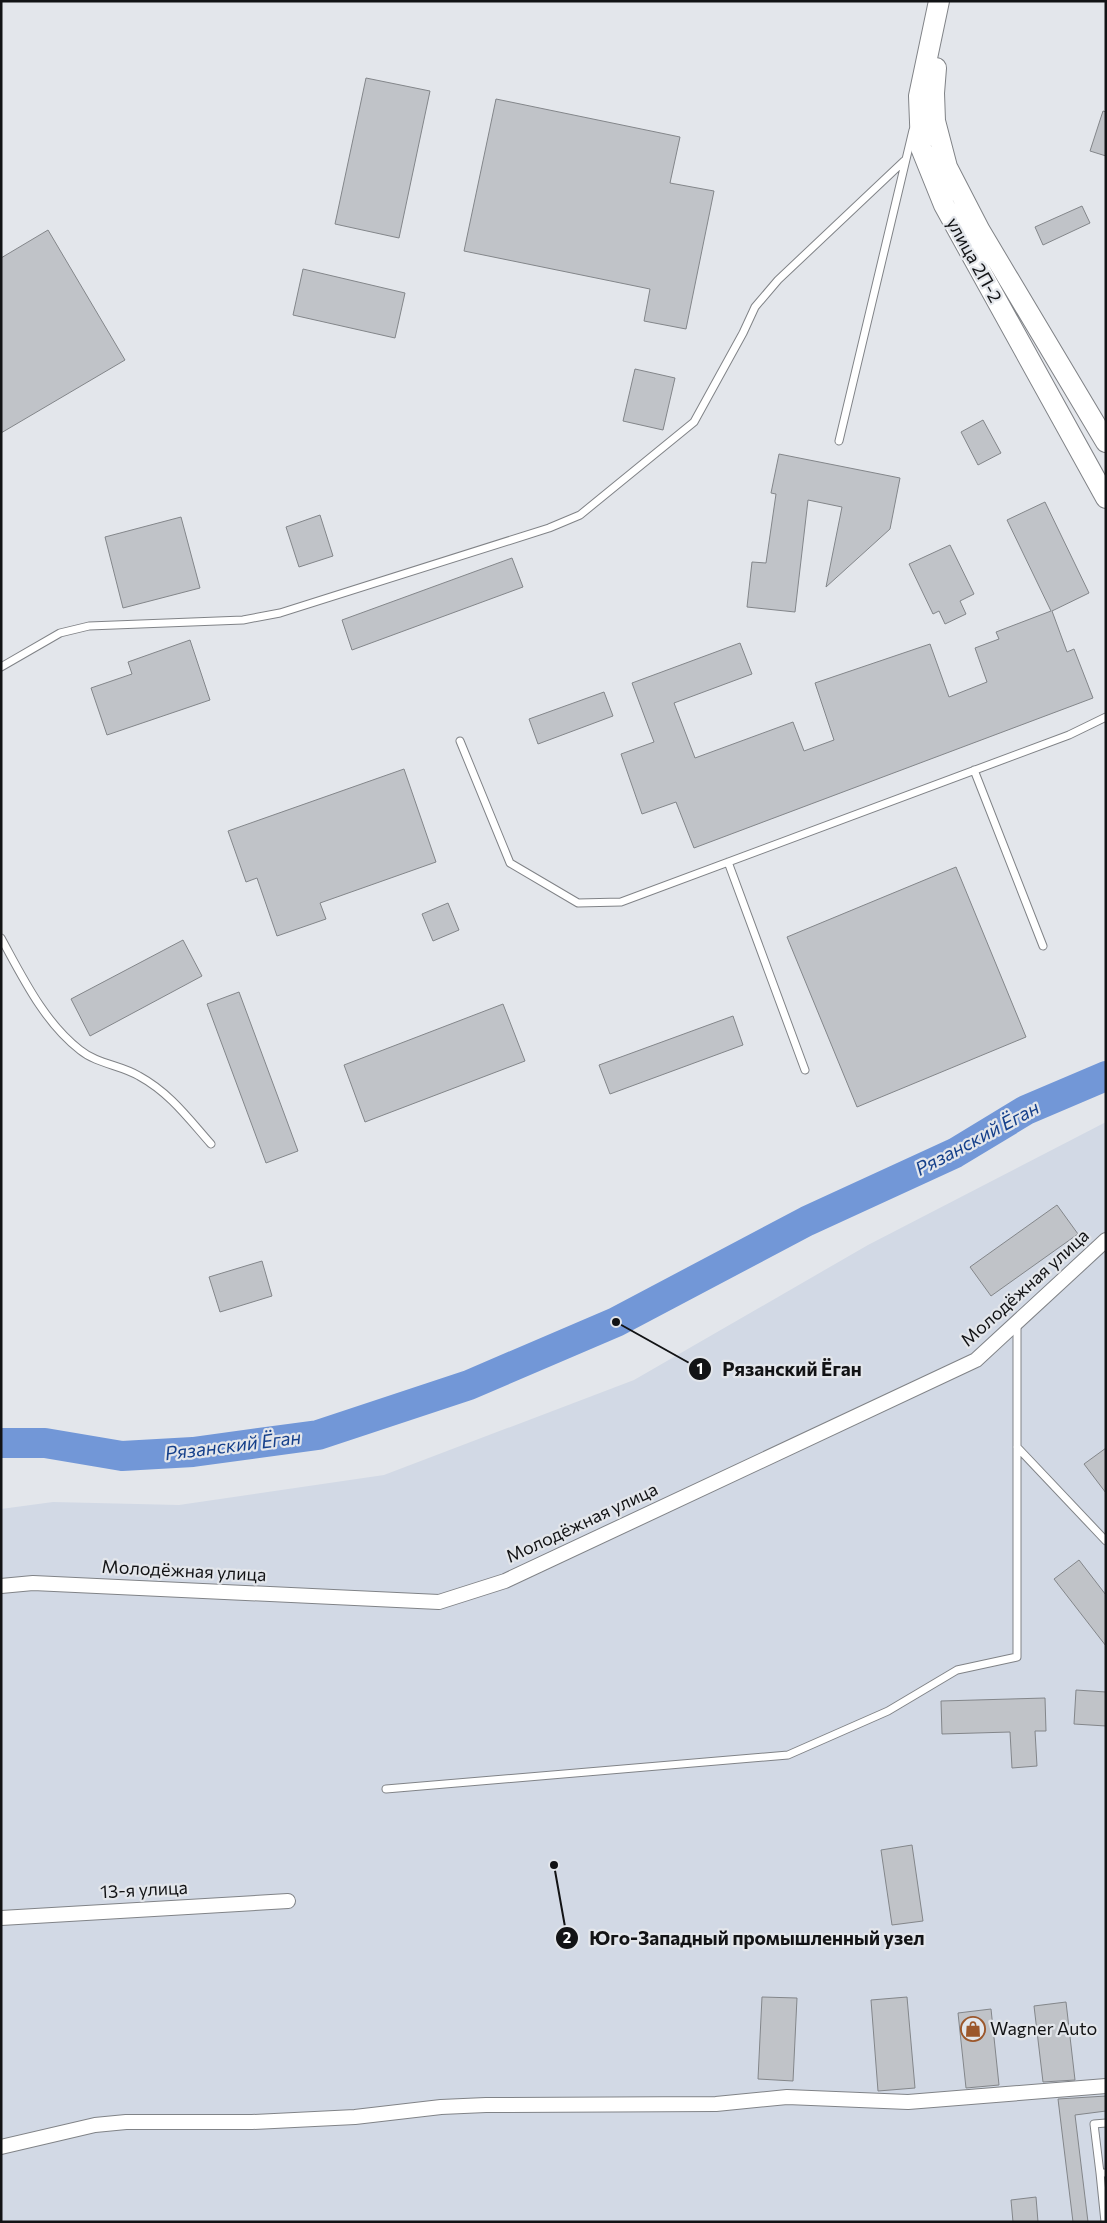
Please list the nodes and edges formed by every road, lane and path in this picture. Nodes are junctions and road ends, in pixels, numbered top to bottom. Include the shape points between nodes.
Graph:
1 (939, 1) edge
2 (950, 1) edge
3 (919, 105) junction
4 (904, 161) junction
5 (839, 441) dead end
6 (1106, 442) edge
7 (1106, 498) edge
8 (1, 667) edge
9 (1106, 717) edge
10 (460, 741) dead end
11 (974, 770) junction
12 (728, 862) junction
13 (1, 938) edge
14 (1043, 946) dead end
15 (805, 1070) dead end
16 (211, 1144) dead end
17 (1106, 1240) edge
18 (1017, 1322) junction
19 (1017, 1447) junction
20 (1106, 1541) edge
21 (1, 1586) edge
22 (386, 1789) dead end
23 (288, 1901) dead end
24 (1, 1918) edge
25 (1106, 2086) edge
26 (1106, 2123) edge
27 (1, 2147) edge
28 (1103, 2173) edge
29 (1105, 2222) edge

1 - 3 main road, улица 2П-2
2 - 6 main road, улица 2П-2 via 939,45 934,93 935,121 948,167 980,231
3 - 4 lane
3 - 7 main road, улица 2П-2 via 921,148 944,205
4 - 5 lane
4 - 8 lane via 778,280 755,307 694,422 580,516 280,613 243,620 88,626 60,633
9 - 11 lane via 1069,735
10 - 12 lane via 510,863 578,903 621,902
11 - 12 lane
11 - 14 lane
12 - 15 lane
13 - 16 lane via 26,985 56,1028 81,1051 138,1075 166,1093
17 - 18 street, Молодёжная улица
18 - 19 lane
18 - 21 street, Молодёжная улица via 976,1360 504,1581 440,1602 33,1583
19 - 20 lane
19 - 22 lane via 1017,1657 957,1670 888,1711 788,1755
23 - 24 street, 13-я улица
25 - 27 street via 908,2102 787,2097 706,2104 440,2107 346,2118 252,2122 126,2122 95,2125
26 - 28 lane via 1094,2124
28 - 29 lane

